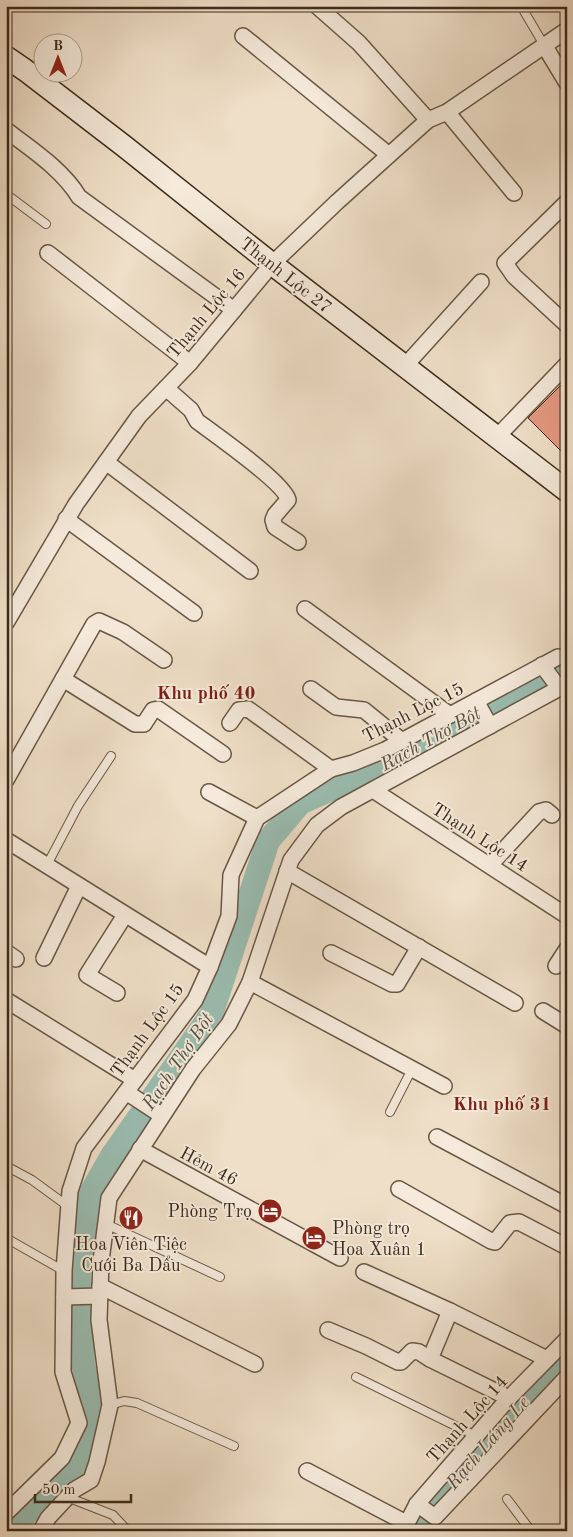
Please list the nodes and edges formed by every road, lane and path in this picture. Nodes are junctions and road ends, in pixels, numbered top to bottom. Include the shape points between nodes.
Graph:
1 (318, 6) edge
2 (521, 6) edge
3 (567, 30) edge
4 (243, 36) dead end
5 (544, 45) junction
6 (6, 58) edge
7 (567, 83) edge
8 (447, 112) junction
9 (428, 120) junction
10 (6, 130) edge
11 (389, 155) junction
12 (514, 193) dead end
13 (6, 194) edge
14 (567, 202) edge
15 (46, 224) dead end
16 (48, 253) dead end
17 (272, 264) junction
18 (481, 282) dead end
19 (234, 310) junction
20 (567, 325) edge
21 (190, 364) junction
22 (567, 364) edge
23 (404, 367) junction
24 (166, 388) junction
25 (497, 437) junction
26 (106, 462) junction
27 (567, 491) edge
28 (66, 519) junction
29 (298, 542) dead end
30 (250, 571) dead end
31 (305, 608) dead end
32 (194, 613) dead end
33 (6, 623) edge
34 (558, 657) dead end
35 (164, 660) dead end
36 (542, 665) junction
37 (63, 679) junction
38 (563, 686) edge
39 (311, 689) dead end
40 (476, 701) junction
41 (450, 715) junction
42 (230, 723) dead end
43 (490, 726) junction
44 (402, 741) junction
45 (223, 754) dead end
46 (111, 756) dead end
47 (331, 769) junction
48 (6, 780) edge
49 (373, 790) junction
50 (209, 792) dead end
51 (552, 815) dead end
52 (257, 818) junction
53 (6, 840) edge
54 (47, 865) junction
55 (490, 865) junction
56 (287, 871) junction
57 (79, 886) junction
58 (125, 915) junction
59 (567, 916) edge
60 (419, 948) junction
61 (567, 949) edge
62 (331, 954) dead end
63 (44, 958) dead end
64 (556, 966) dead end
65 (210, 967) junction
66 (250, 982) junction
67 (117, 993) dead end
68 (6, 1000) edge
69 (516, 1003) dead end
70 (543, 1011) dead end
71 (567, 1026) edge
72 (412, 1069) junction
73 (135, 1080) junction
74 (444, 1086) dead end
75 (126, 1092) junction
76 (390, 1112) dead end
77 (162, 1115) junction
78 (437, 1137) dead end
79 (140, 1149) junction
80 (6, 1166) edge
81 (399, 1189) dead end
82 (567, 1206) edge
83 (69, 1207) junction
84 (106, 1224) junction
85 (6, 1238) edge
86 (567, 1247) edge
87 (340, 1258) dead end
88 (64, 1270) junction
89 (364, 1272) dead end
90 (220, 1277) dead end
91 (100, 1291) junction
92 (64, 1297) junction
93 (450, 1310) junction
94 (328, 1330) dead end
95 (567, 1338) edge
96 (430, 1359) junction
97 (547, 1360) junction
98 (255, 1364) dead end
99 (567, 1376) edge
100 (356, 1377) dead end
101 (509, 1398) junction
102 (110, 1405) junction
103 (476, 1436) junction
104 (234, 1446) dead end
105 (307, 1471) dead end
106 (67, 1497) junction
107 (507, 1499) dead end
108 (417, 1504) junction
109 (6, 1512) edge
110 (404, 1527) edge
111 (41, 1531) edge
112 (128, 1531) edge
113 (530, 1531) edge

1 - 9 street via 359,43
2 - 5 lane
3 - 5 street, Thạnh Lộc 16
4 - 11 street
5 - 7 street
5 - 8 street, Thạnh Lộc 16
6 - 17 street, Thạnh Lộc 27 via 124,146
8 - 9 street, Thạnh Lộc 16
8 - 12 street
9 - 11 street, Thạnh Lộc 16
10 - 19 street via 62,175 79,197
11 - 17 street, Thạnh Lộc 16
13 - 15 lane
14 - 20 street via 505,264
16 - 21 street
17 - 19 street, Thạnh Lộc 16
17 - 23 street, Thạnh Lộc 27
18 - 23 street
19 - 21 street, Thạnh Lộc 16
21 - 24 street, Thạnh Lộc 16
22 - 25 street
23 - 25 street, Thạnh Lộc 27
24 - 26 street, Thạnh Lộc 16 via 139,416
24 - 29 street via 191,410 197,421 283,490 288,500 275,515 275,527
25 - 27 street, Thạnh Lộc 27
26 - 28 street, Thạnh Lộc 16
26 - 30 street
28 - 32 street
28 - 33 street, Thạnh Lộc 16
31 - 41 street
34 - 36 street, Thạnh Lộc 15
35 - 37 street via 123,632 99,621 94,624
36 - 38 street
36 - 40 street, Thạnh Lộc 15
37 - 45 street via 135,724 144,724 158,708
37 - 48 street
38 - 43 street
39 - 44 street via 336,707 364,710
40 - 41 street, Thạnh Lộc 15
40 - 43 street
41 - 44 street, Thạnh Lộc 15
42 - 47 street via 239,710 248,709
43 - 49 street
44 - 47 street, Thạnh Lộc 15 via 354,763
46 - 54 lane via 78,806
47 - 52 street, Thạnh Lộc 15
49 - 55 street, Thạnh Lộc 14
49 - 56 street via 341,807 317,825 291,860
50 - 52 street
51 - 55 street via 546,810 539,812
52 - 65 street, Thạnh Lộc 15 via 231,875 229,916
53 - 54 street
54 - 57 street
55 - 59 street, Thạnh Lộc 14
56 - 60 street
56 - 66 street
57 - 58 street
57 - 63 street
58 - 65 street
58 - 67 street via 87,975
60 - 62 street via 397,984
60 - 69 street
61 - 64 street
65 - 73 street, Thạnh Lộc 15 via 195,1000
66 - 72 street
66 - 77 street via 230,1024 193,1069
68 - 73 street
70 - 71 street
72 - 74 street
72 - 76 lane
73 - 75 street, Thạnh Lộc 15
75 - 77 street
75 - 83 street, Thạnh Lộc 15 via 84,1148 70,1192
77 - 79 street
78 - 82 street
79 - 84 street via 109,1198
79 - 87 street, Hẻm 46
80 - 83 lane
81 - 86 street via 490,1241 495,1242 510,1223 519,1222
83 - 88 street, Thạnh Lộc 15
84 - 90 lane
84 - 91 street
85 - 88 lane
88 - 92 street, Thạnh Lộc 15
89 - 93 street
91 - 92 street
91 - 98 street
91 - 102 street via 99,1320
92 - 109 street, Thạnh Lộc 15 via 63,1372 79,1423 62,1458
93 - 96 street
93 - 97 street
94 - 96 street via 398,1362 412,1351
95 - 97 street, Thạnh Lộc 14
96 - 101 street
97 - 101 street, Thạnh Lộc 14
99 - 108 street via 435,1517
100 - 103 lane
101 - 103 street, Thạnh Lộc 14
102 - 104 lane via 124,1401 136,1403
102 - 106 street via 98,1462 90,1480
103 - 108 street, Thạnh Lộc 14
105 - 110 street
106 - 111 street
106 - 112 lane via 113,1515
107 - 113 lane
108 - 110 street, Thạnh Lộc 14

